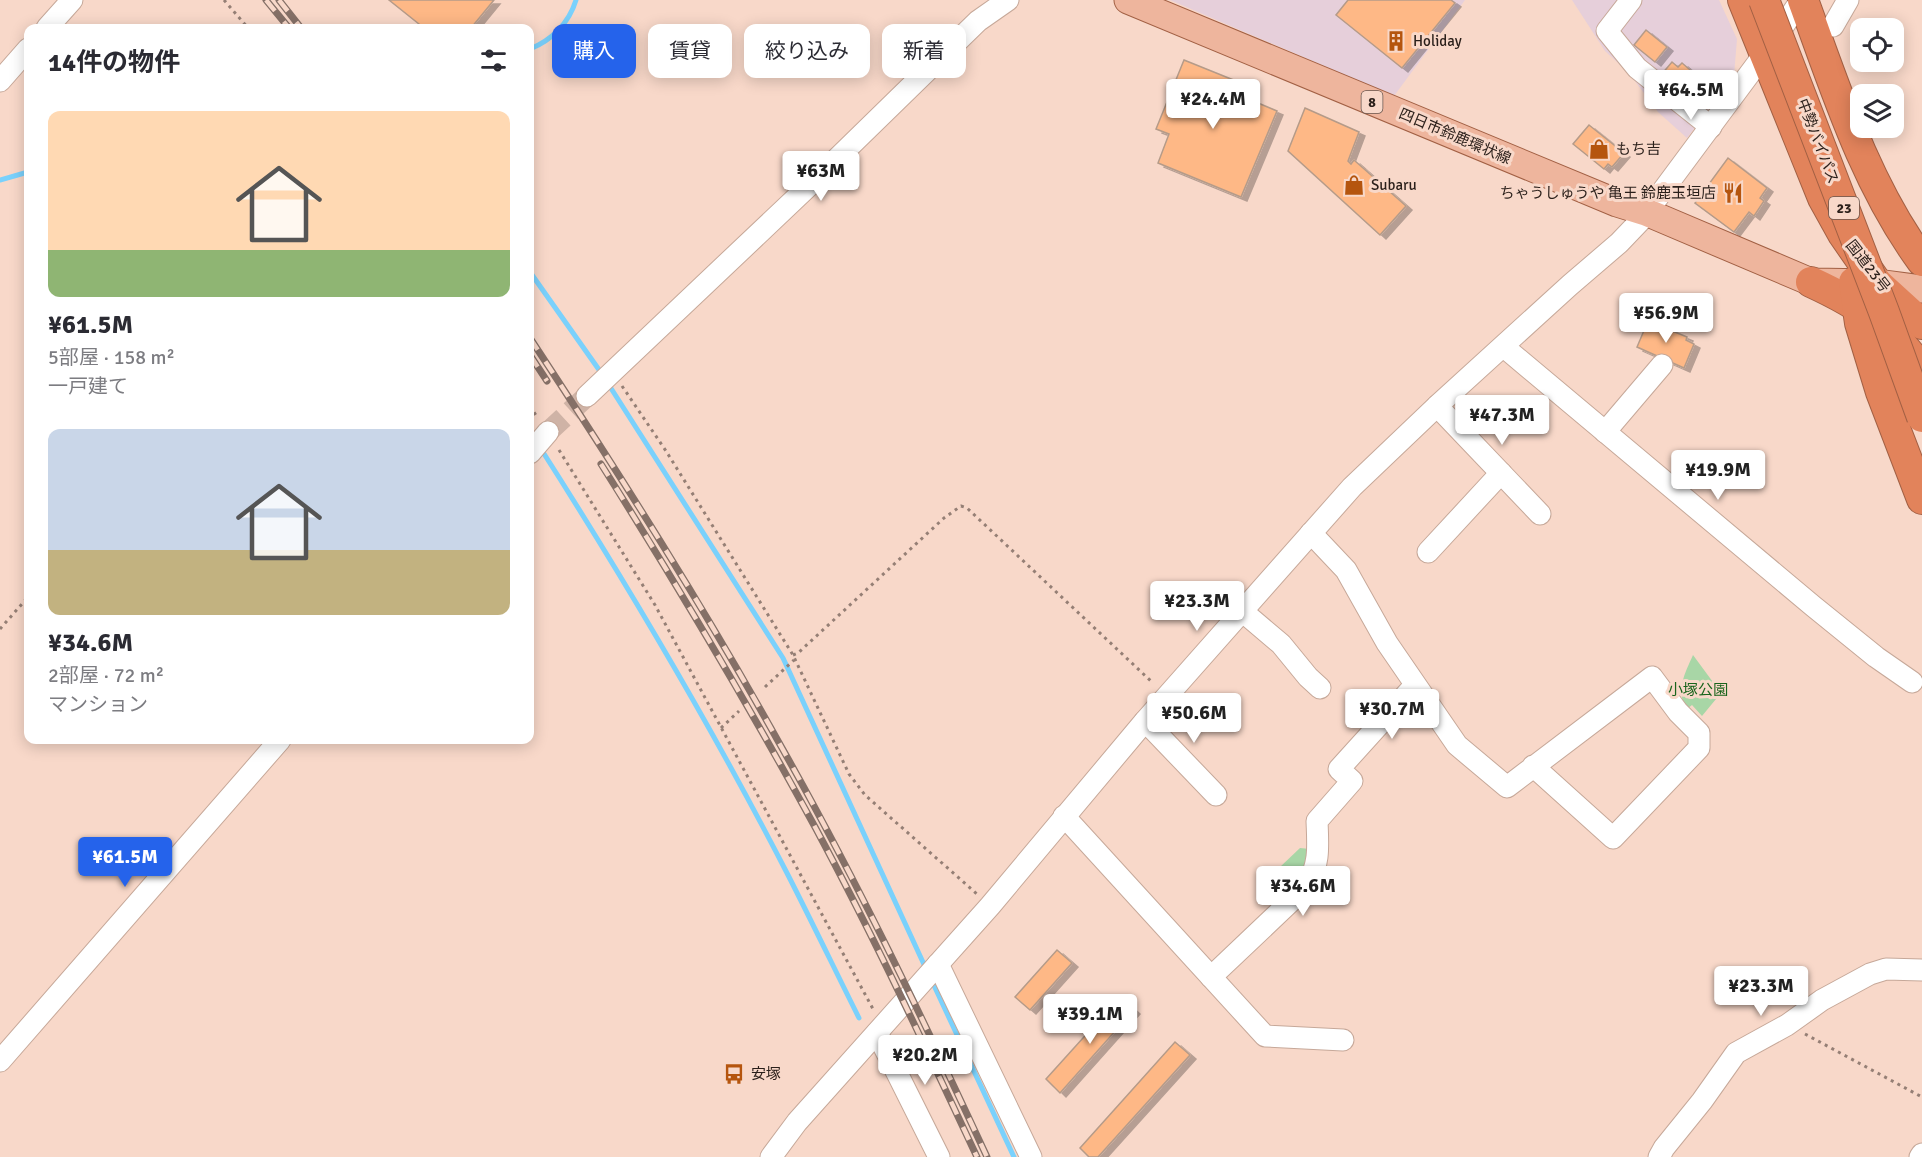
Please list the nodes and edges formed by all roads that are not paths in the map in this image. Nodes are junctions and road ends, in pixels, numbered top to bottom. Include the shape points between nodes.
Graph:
1 (72, 0) edge
2 (1008, 0) edge
3 (1128, 0) edge
4 (1631, 0) edge
5 (1742, 0) edge
6 (1764, 0) edge
7 (1778, 0) edge
8 (1802, 0) edge
9 (1848, 0) edge
10 (50, 24) edge
11 (1833, 26) dead end
12 (1760, 41) junction
13 (24, 54) edge
14 (0, 81) edge
15 (1710, 127) junction
16 (1644, 216) junction
17 (1922, 261) edge
18 (1811, 282) joint
19 (1922, 289) edge
20 (1862, 298) junction
21 (1922, 324) edge
22 (1504, 347) junction
23 (1917, 360) edge
24 (1662, 365) dead end
25 (1922, 378) edge
26 (603, 381) tunnel mouth
27 (1437, 406) junction
28 (1922, 417) edge
29 (1605, 432) junction
30 (1501, 473) junction
31 (1922, 499) edge
32 (1540, 514) dead end
33 (1311, 533) junction
34 (1428, 552) dead end
35 (1242, 611) junction
36 (1912, 682) dead end
37 (1415, 685) junction
38 (1320, 688) dead end
39 (1145, 721) junction
40 (277, 744) edge
41 (1533, 766) junction
42 (1216, 795) dead end
43 (1064, 816) junction
44 (1922, 970) edge
45 (932, 971) junction
46 (1211, 977) junction
47 (883, 1026) junction
48 (1343, 1040) dead end
49 (0, 1061) edge
50 (771, 1157) edge
51 (939, 1157) edge
52 (1030, 1157) edge
53 (1659, 1157) edge

1 - 10 street
2 - 26 street via 978,21
3 - 16 main road, 四日市鈴鹿環状線 / 8
4 - 15 street via 1607,31 1637,68
5 - 12 highway, 国道23号 / 23
6 - 28 highway, 中勢バイパス / 23, bridge
7 - 25 highway, 中勢バイパス / 23
8 - 12 street
8 - 17 highway, 23 via 1864,162
9 - 11 street
12 - 15 street
12 - 20 highway, 国道23号 / 23 via 1822,198 1844,234
13 - 14 street
15 - 16 street
16 - 18 main road, 四日市鈴鹿環状線 / 8
16 - 20 main road, 四日市鈴鹿環状線 / 8 via 1660,231 1796,290
16 - 22 street
18 - 20 highway
19 - 20 main road, 四日市鈴鹿環状線 / 8
20 - 21 highway, 国道23号 / 23
20 - 23 highway
20 - 31 highway via 1881,392
22 - 27 street
22 - 29 street
24 - 29 street
27 - 30 street
27 - 33 street via 1352,487
29 - 36 street via 1831,621
30 - 32 street
30 - 34 street
33 - 35 street
33 - 37 street via 1346,570
35 - 38 street via 1281,644
35 - 39 street
37 - 41 street via 1457,745 1507,787
37 - 46 street via 1340,769 1353,781 1317,821 1316,870 1307,886
39 - 42 street
39 - 43 street
40 - 49 street
41 - 41 street via 1652,677 1698,732 1699,748 1613,838
43 - 45 street
43 - 46 street
44 - 53 street via 1886,969 1870,974 1736,1053
45 - 47 street
45 - 52 street
46 - 48 street via 1265,1036
47 - 50 street
47 - 51 street

